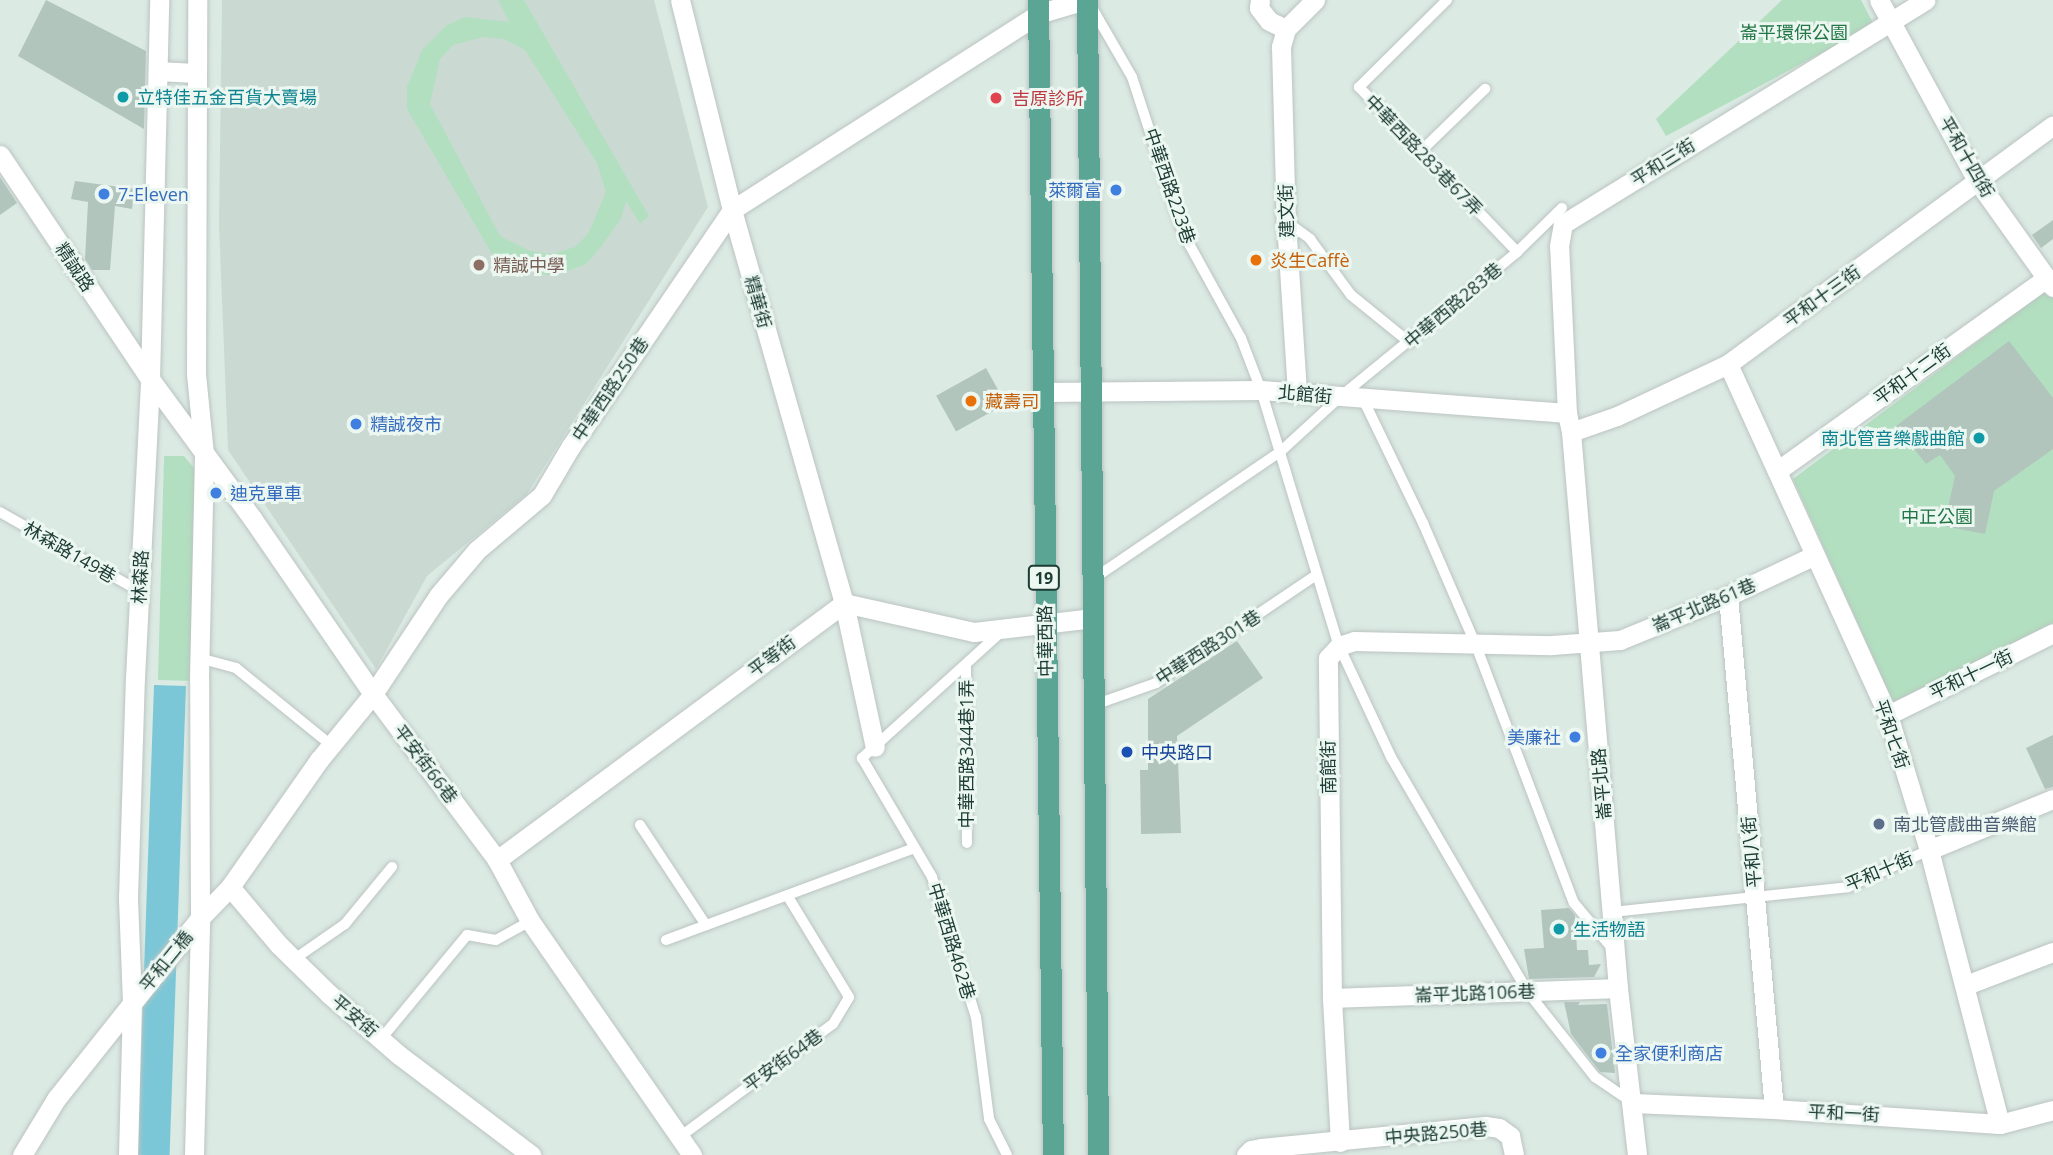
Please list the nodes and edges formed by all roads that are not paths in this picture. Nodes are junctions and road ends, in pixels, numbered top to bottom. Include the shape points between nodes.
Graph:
1 (159, 0) edge
2 (197, 0) edge
3 (680, 0) edge
4 (1086, 0) edge
5 (1260, 0) edge
6 (1447, 0) edge
7 (1879, 0) edge
8 (1925, 0) edge
9 (1306, 3) edge
10 (1038, 7) edge
11 (1890, 21) junction
12 (1286, 29) junction
13 (158, 71) junction
14 (195, 74) junction
15 (1485, 89) dead end
16 (2053, 125) edge
17 (1420, 152) junction
18 (0, 155) edge
19 (1978, 182) junction
20 (732, 209) junction
21 (1558, 217) junction
22 (1286, 222) junction
23 (1517, 252) junction
24 (2050, 282) edge
25 (1410, 343) junction
26 (1728, 364) junction
27 (150, 379) junction
28 (1261, 390) junction
29 (1042, 392) junction
30 (1092, 392) junction
31 (1297, 393) junction
32 (1340, 397) junction
33 (1363, 399) junction
34 (1569, 423) junction
35 (1280, 452) junction
36 (204, 454) junction
37 (1777, 471) junction
38 (0, 512) edge
39 (1815, 555) junction
40 (1315, 575) junction
41 (1093, 579) junction
42 (139, 591) junction
43 (1728, 596) junction
44 (844, 603) junction
45 (1093, 618) junction
46 (1045, 624) junction
47 (1006, 628) junction
48 (2052, 636) edge
49 (1475, 643) junction
50 (1589, 644) junction
51 (1339, 646) junction
52 (199, 657) junction
53 (966, 664) junction
54 (373, 695) junction
55 (1094, 705) junction
56 (1888, 715) junction
57 (331, 745) junction
58 (875, 747) junction
59 (2053, 799) edge
60 (640, 825) dead end
61 (967, 842) dead end
62 (915, 848) junction
63 (1929, 849) junction
64 (498, 860) junction
65 (392, 867) dead end
66 (230, 887) junction
67 (787, 895) junction
68 (1755, 898) junction
69 (1612, 912) junction
70 (200, 919) junction
71 (530, 921) junction
72 (706, 925) junction
73 (666, 940) dead end
74 (1615, 952) junction
75 (2053, 952) edge
76 (293, 960) junction
77 (1966, 985) junction
78 (1618, 988) junction
79 (1527, 991) junction
80 (1332, 998) junction
81 (132, 1003) junction
82 (381, 1039) junction
83 (1633, 1104) junction
84 (1774, 1109) junction
85 (2053, 1110) edge
86 (2000, 1124) junction
87 (681, 1136) junction
88 (1340, 1142) junction
89 (22, 1155) edge
90 (128, 1155) edge
91 (194, 1155) edge
92 (531, 1155) edge
93 (692, 1155) edge
94 (1007, 1155) edge
95 (1054, 1155) edge
96 (1098, 1155) edge
97 (1246, 1155) edge
98 (1514, 1155) edge
99 (1637, 1155) edge

1 - 13 street, 林森路
2 - 14 street
3 - 20 street, 精華街
4 - 10 street, 中華西路250巷
4 - 28 lane, 中華西路223巷 via 1132,77 1183,233 1241,338
4 - 30 main road
5 - 12 street via 1259,8 1269,21
6 - 17 lane, 中華西路283巷67弄 via 1359,87
7 - 11 street, 平和十四街
8 - 11 street, 平和三街
9 - 12 street
10 - 20 street, 中華西路250巷
10 - 29 main road, 中華西路 / 19
11 - 19 street, 平和十四街
11 - 21 street, 平和三街
12 - 22 street, 建文街 via 1281,47
13 - 14 street
13 - 27 street, 林森路
14 - 36 street via 196,374
15 - 17 lane
16 - 19 street, 平和十三街
17 - 23 lane, 中華西路283巷67弄
18 - 27 street, 精誠路
19 - 24 street, 平和十四街
19 - 26 street, 平和十三街
20 - 44 street, 精華街
20 - 54 street, 中華西路250巷 via 570,446 542,495 469,559 438,596
21 - 23 lane, 中華西路283巷
21 - 34 street
22 - 25 lane via 1310,239 1351,295
22 - 31 street, 建文街
23 - 25 lane, 中華西路283巷
24 - 37 street, 平和十二街
25 - 32 lane, 中華西路283巷
26 - 34 street, 平和十三街 via 1616,416
26 - 37 street, 平和七街
27 - 36 street, 平安街66巷
27 - 42 street, 林森路
28 - 30 street, 北館街
28 - 31 street, 北館街
28 - 35 lane, 中華西路223巷
29 - 30 street, 北館街
29 - 46 main road, 中華西路 / 19
30 - 41 main road
31 - 32 street, 北館街
32 - 33 street, 北館街
32 - 35 lane, 中華西路283巷
33 - 34 street, 北館街
33 - 49 lane
34 - 50 street, 崙平北路
35 - 40 lane, 中華西路223巷
35 - 41 lane
36 - 52 street
36 - 54 street, 平安街66巷
37 - 39 street, 平和七街
38 - 42 lane, 林森路149巷
39 - 43 street, 崙平北路61巷
39 - 56 street, 平和七街
40 - 51 lane, 中華西路223巷
40 - 55 lane, 中華西路301巷 via 1156,683
41 - 45 main road
42 - 81 street, 林森路 via 128,898
43 - 50 street, 崙平北路61巷 via 1620,640
43 - 68 street, 平和八街
44 - 47 street via 974,632
44 - 58 street, 精華街
44 - 64 street, 平等街
45 - 46 street
45 - 55 main road
46 - 47 street
46 - 95 main road, 中華西路 / 19
47 - 53 lane
48 - 56 street, 平和十一街
49 - 50 street
49 - 51 street via 1354,641
49 - 74 lane via 1574,903
50 - 69 street, 崙平北路
51 - 79 lane, 中華西路223巷 via 1391,757
51 - 80 street, 南館街 via 1328,658 1327,669
52 - 57 lane via 236,668
52 - 70 street
53 - 58 lane
53 - 61 lane, 中華西路344巷1弄
54 - 57 street, 中華西路250巷
54 - 64 street, 平安街66巷
55 - 96 main road
56 - 63 street, 平和七街
57 - 66 street, 中華西路250巷
58 - 62 lane, 中華西路462巷 via 862,758
59 - 63 street, 平和十街
60 - 72 lane
62 - 67 lane
62 - 94 lane, 中華西路462巷 via 932,877 976,1017 989,1119
63 - 68 lane, 平和十街 via 1848,887
63 - 77 street, 平和七街
64 - 71 street, 平安街66巷
65 - 76 lane via 345,924
66 - 70 street
66 - 76 street, 平安街
67 - 72 lane
67 - 87 lane, 平安街64巷 via 849,997 833,1024
68 - 69 lane, 平和十街
68 - 84 street, 平和八街
69 - 74 street, 崙平北路
70 - 81 street, 平和二橋
70 - 91 street
71 - 82 lane via 496,940 467,935
71 - 87 street, 平安街66巷
72 - 73 lane
74 - 78 street, 崙平北路
75 - 77 street
76 - 82 street, 平安街
77 - 86 street, 平和七街
78 - 79 street, 崙平北路106巷
78 - 83 street, 崙平北路
79 - 80 street, 崙平北路106巷
79 - 83 lane, 中華西路223巷 via 1595,1077
80 - 88 street, 南館街
81 - 89 street via 56,1099
81 - 90 street, 林森路
82 - 92 street, 平安街
83 - 84 street, 平和一街
83 - 99 street, 崙平北路
84 - 86 street, 平和一街
85 - 86 street, 平和一街
87 - 93 street, 平安街66巷
88 - 97 street via 1261,1148
88 - 98 street, 中央路250巷 via 1485,1126 1510,1136

